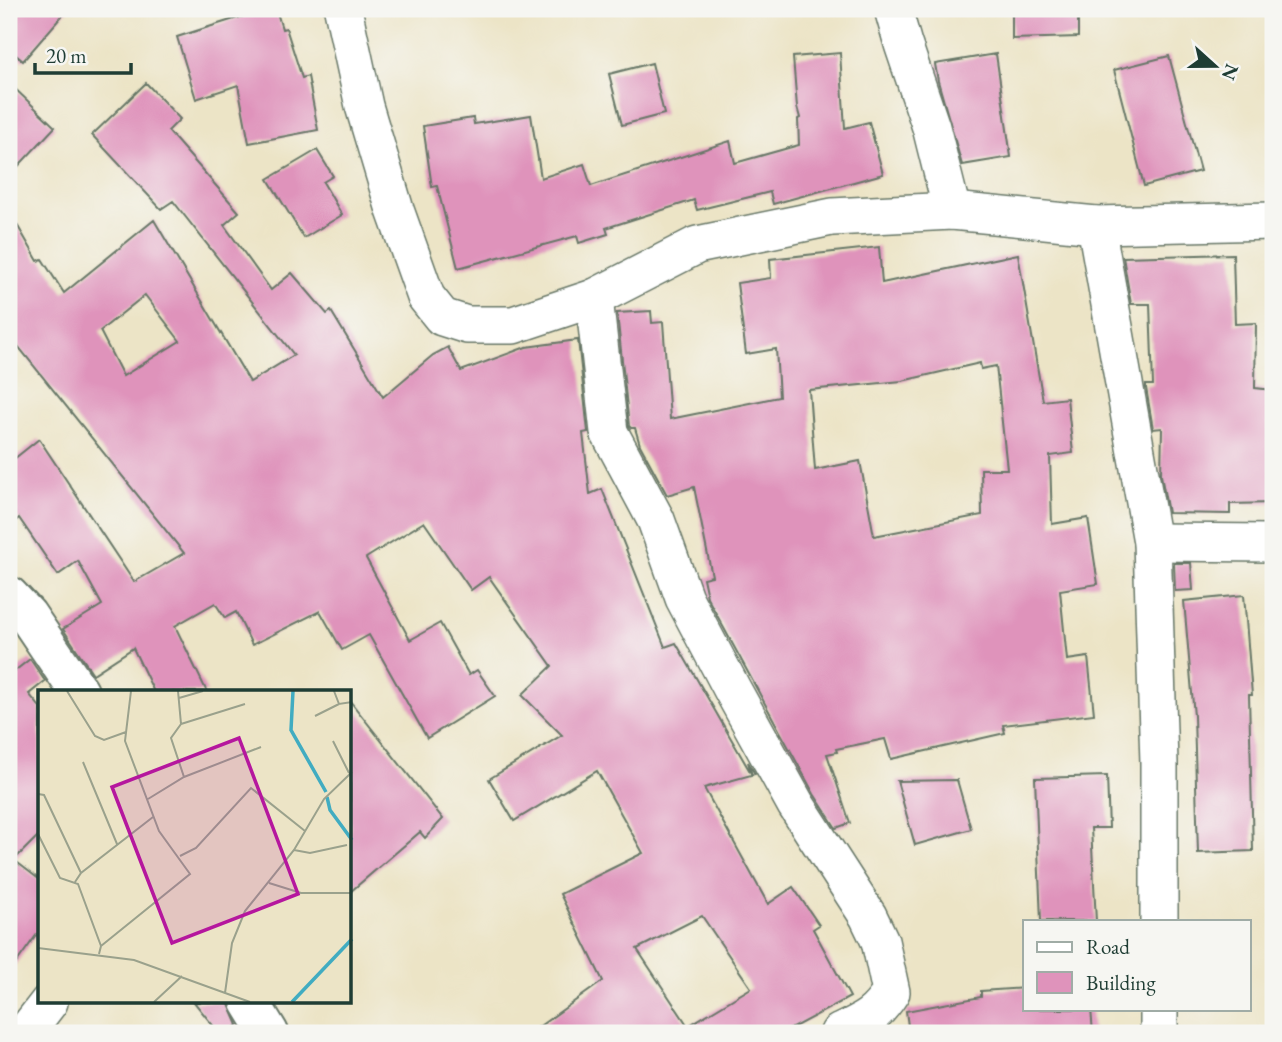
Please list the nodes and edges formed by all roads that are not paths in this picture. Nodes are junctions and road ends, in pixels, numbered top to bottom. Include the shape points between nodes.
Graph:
1 (343, 9) edge
2 (893, 9) edge
3 (952, 211) junction
4 (1273, 221) edge
5 (1096, 225) junction
6 (594, 298) junction
7 (1152, 542) junction
8 (1273, 543) edge
9 (9, 596) edge
10 (78, 690) edge
11 (1160, 920) edge
12 (47, 1004) edge
13 (251, 1004) edge
14 (1159, 1010) edge
15 (25, 1033) edge
16 (269, 1033) edge
17 (839, 1033) edge
18 (1159, 1033) edge

1 - 6 street via 364,106 396,210 426,297 442,317 467,326 513,325
2 - 3 street
3 - 5 street
3 - 6 street via 832,217 697,245
4 - 5 street
5 - 7 street
6 - 17 street via 609,432 656,520 684,598 732,690 880,941 891,992 870,1018
7 - 8 street
7 - 11 street
9 - 10 street
12 - 15 street
13 - 16 street
14 - 18 street

